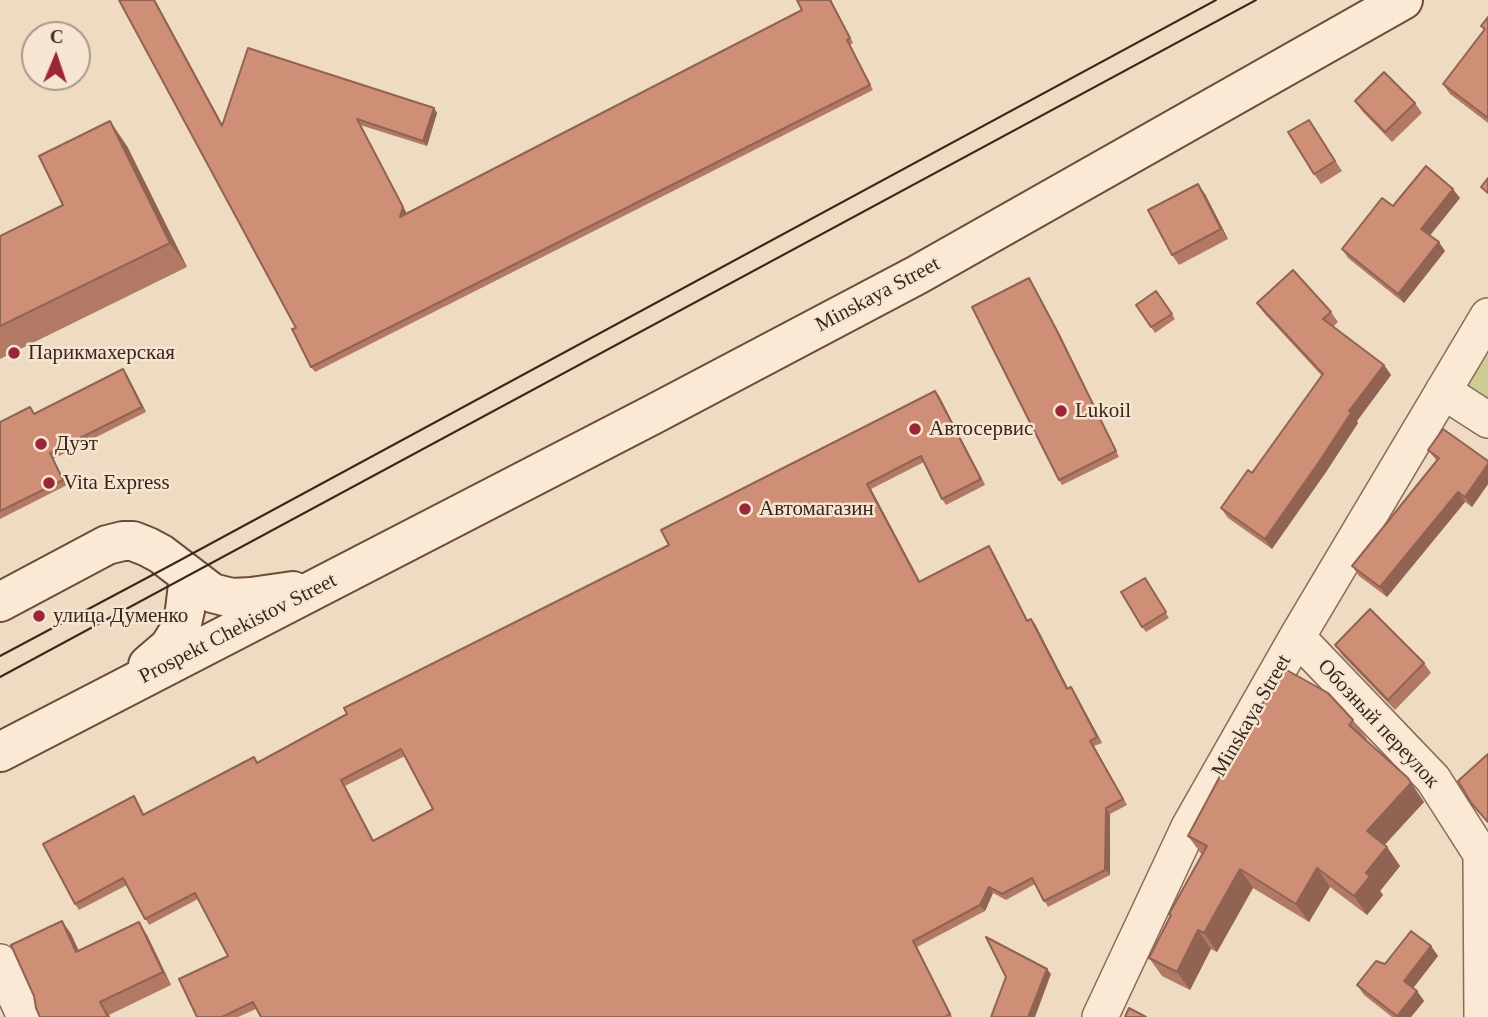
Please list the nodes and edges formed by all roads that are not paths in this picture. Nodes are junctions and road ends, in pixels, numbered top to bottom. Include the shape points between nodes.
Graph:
1 (1403, 0) edge
2 (1488, 316) edge
3 (1443, 391) junction
4 (1488, 421) edge
5 (345, 574) junction
6 (189, 576) junction
7 (0, 603) edge
8 (1297, 637) junction
9 (106, 697) junction
10 (0, 752) edge
11 (0, 962) edge
12 (25, 1017) edge
13 (1100, 1017) edge
14 (1482, 1017) edge

1 - 5 main road, Minskaya Street via 917,275
2 - 3 street, Minskaya Street
3 - 4 street
3 - 8 street, Minskaya Street
5 - 6 main road, Prospekt Chekistov Street via 312,587 232,598 212,593
5 - 9 main road, Prospekt Chekistov Street
6 - 7 main road, Prospekt Chekistov Street via 148,547 122,541
6 - 9 main road, Prospekt Chekistov Street via 181,628 169,648
8 - 13 street, Minskaya Street via 1189,827
8 - 14 street, Обозный переулок via 1433,779 1481,854
9 - 10 main road, Prospekt Chekistov Street
11 - 12 street

